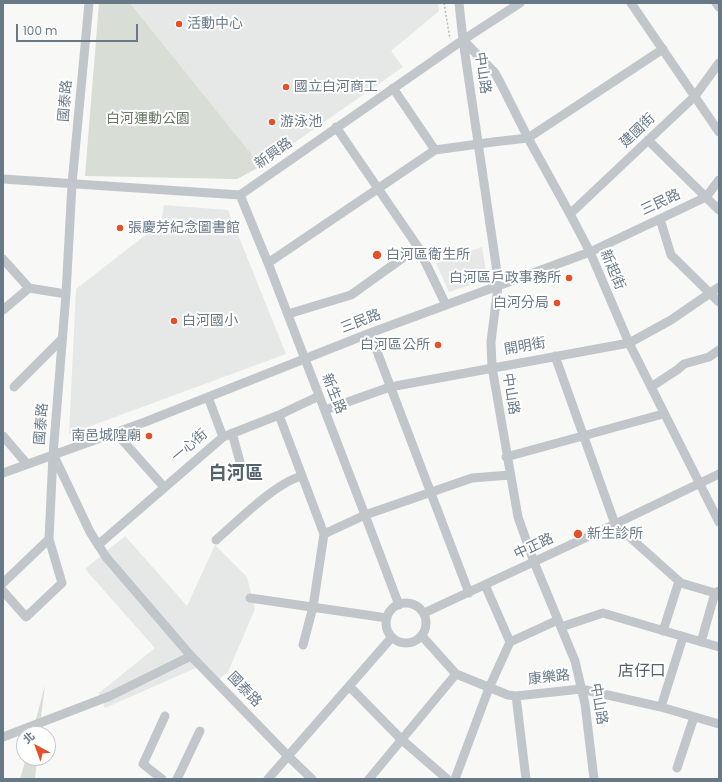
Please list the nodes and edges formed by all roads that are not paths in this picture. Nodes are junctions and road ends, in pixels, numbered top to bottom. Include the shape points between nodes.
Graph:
1 (89, 3) edge
2 (459, 3) edge
3 (520, 3) edge
4 (631, 3) edge
5 (716, 3) edge
6 (719, 7) edge
7 (463, 40) junction
8 (663, 50) junction
9 (719, 63) edge
10 (392, 88) junction
11 (694, 96) junction
12 (336, 127) junction
13 (719, 132) edge
14 (528, 138) junction
15 (648, 140) junction
16 (478, 144) junction
17 (435, 150) junction
18 (3, 179) edge
19 (719, 180) edge
20 (72, 184) junction
21 (379, 188) junction
22 (240, 195) junction
23 (706, 197) junction
24 (719, 210) edge
25 (570, 214) junction
26 (660, 219) junction
27 (418, 247) junction
28 (590, 252) junction
29 (3, 259) edge
30 (268, 264) junction
31 (498, 286) junction
32 (29, 288) junction
33 (719, 288) edge
34 (710, 293) junction
35 (66, 294) junction
36 (719, 302) edge
37 (446, 305) junction
38 (3, 310) edge
39 (288, 314) junction
40 (370, 333) junction
41 (62, 339) junction
42 (629, 343) junction
43 (719, 350) edge
44 (555, 356) junction
45 (305, 360) junction
46 (492, 367) junction
47 (14, 387) dead end
48 (390, 387) junction
49 (651, 387) junction
50 (319, 396) junction
51 (208, 397) junction
52 (325, 410) junction
53 (663, 414) junction
54 (279, 415) junction
55 (232, 432) junction
56 (116, 433) junction
57 (3, 436) edge
58 (584, 436) junction
59 (222, 437) junction
60 (53, 455) junction
61 (506, 457) junction
62 (240, 462) dead end
63 (27, 464) junction
64 (3, 473) edge
65 (719, 474) edge
66 (510, 475) junction
67 (302, 476) junction
68 (698, 483) junction
69 (164, 487) junction
70 (430, 493) junction
71 (366, 515) junction
72 (719, 522) edge
73 (615, 524) junction
74 (324, 534) junction
75 (49, 539) junction
76 (216, 540) dead end
77 (98, 545) junction
78 (534, 562) junction
79 (679, 581) junction
80 (3, 583) edge
81 (485, 585) junction
82 (3, 591) edge
83 (717, 592) edge
84 (469, 593) junction
85 (250, 598) dead end
86 (398, 605) junction
87 (313, 607) junction
88 (424, 613) junction
89 (387, 618) junction
90 (560, 623) junction
91 (663, 632) junction
92 (422, 636) junction
93 (392, 637) junction
94 (683, 637) junction
95 (510, 642) junction
96 (701, 642) junction
97 (303, 645) dead end
98 (719, 647) edge
99 (191, 656) junction
100 (456, 674) junction
101 (349, 686) junction
102 (489, 688) junction
103 (581, 689) junction
104 (516, 696) junction
105 (661, 708) junction
106 (165, 716) dead end
107 (694, 716) junction
108 (719, 724) edge
109 (200, 731) dead end
110 (3, 737) edge
111 (401, 739) junction
112 (288, 756) junction
113 (677, 768) dead end
114 (162, 779) edge
115 (177, 779) edge
116 (268, 779) edge
117 (312, 779) edge
118 (369, 779) edge
119 (447, 779) edge
120 (455, 779) edge
121 (526, 779) edge
122 (594, 779) edge

1 - 20 street, 國泰路
2 - 7 street, 中山路
3 - 7 street, 新興路
4 - 8 street
5 - 6 street
7 - 10 street, 新興路
7 - 14 street, 新起街 via 495,73
7 - 16 street, 中山路
8 - 11 street
8 - 14 street
9 - 11 street, 建國街
10 - 12 street, 新興路
10 - 17 street
11 - 13 street
11 - 15 street, 建國街
12 - 21 street
12 - 22 street, 新興路
14 - 16 street
14 - 25 street, 新起街
15 - 23 street
15 - 25 street, 建國街
16 - 17 street
16 - 31 street, 中山路
17 - 21 street
18 - 20 street
19 - 23 street, 三民路
20 - 22 street
20 - 35 street, 國泰路
21 - 27 street
21 - 30 street
22 - 30 street, 新生路
23 - 24 street
23 - 26 street, 三民路
25 - 28 street, 新起街
26 - 28 street, 三民路
26 - 34 street via 671,255
27 - 37 street
27 - 39 street via 351,295
28 - 31 street, 三民路
28 - 42 street, 新起街
29 - 32 street
30 - 39 street, 新生路
31 - 37 street, 三民路
31 - 46 street, 中山路 via 491,342
32 - 35 street
32 - 38 street
33 - 34 street, 開明街
34 - 36 street
34 - 42 street, 開明街 via 671,320
35 - 41 street, 國泰路
37 - 40 street, 三民路
39 - 45 street, 新生路
40 - 45 street, 三民路
40 - 48 street
41 - 47 street
41 - 60 street, 國泰路
42 - 44 street, 開明街
42 - 49 street, 新起街
43 - 49 street via 709,357 684,364
44 - 46 street, 開明街
44 - 58 street
45 - 50 street, 新生路
45 - 51 street, 三民路
46 - 48 street, 開明街
46 - 61 street, 中山路
48 - 52 street, 開明街
48 - 70 street
49 - 53 street, 新起街
50 - 52 street, 新生路
50 - 54 street, 一心街
51 - 56 street, 三民路
51 - 59 street
52 - 71 street, 新生路
53 - 58 street
53 - 68 street, 新起街
54 - 55 street, 一心街
54 - 67 street
55 - 59 street, 一心街
55 - 62 street
56 - 60 street, 三民路
56 - 69 street
57 - 63 street
58 - 61 street
58 - 73 street
59 - 69 street, 一心街
60 - 63 street, 三民路
60 - 75 street
60 - 77 street, 國泰路
61 - 66 street, 中山路
63 - 64 street, 三民路
65 - 68 street, 中正路
66 - 70 street via 472,478
66 - 78 street, 中山路 via 518,518
67 - 74 street
67 - 76 street via 292,479 263,499
68 - 72 street, 新起街
68 - 73 street, 中正路
69 - 77 street, 一心街
70 - 71 street
70 - 84 street
71 - 74 street
71 - 86 street, 新生路
73 - 78 street, 中正路
73 - 79 street
74 - 87 street
75 - 80 street
75 - 82 street via 62,583 26,617
77 - 99 street, 國泰路
78 - 81 street, 中正路
78 - 90 street, 中山路
79 - 83 street
79 - 91 street
81 - 84 street, 中正路
81 - 95 street
83 - 96 street
84 - 88 street, 中正路
85 - 87 street
86 - 88 street via 415,605
86 - 89 street
87 - 89 street
87 - 97 street
88 - 92 street via 426,625
89 - 93 street via 387,628
90 - 91 street via 603,613
90 - 95 street
90 - 103 street, 中山路 via 575,661
91 - 94 street
92 - 93 street via 407,643 396,641
92 - 100 street, 康樂路
93 - 101 street
94 - 96 street
94 - 105 street
95 - 102 street
96 - 98 street
99 - 110 street via 110,696
99 - 112 street, 國泰路
100 - 102 street, 康樂路
100 - 111 street
101 - 111 street
101 - 112 street
102 - 104 street, 康樂路
102 - 120 street
103 - 104 street, 康樂路
103 - 105 street, 康樂路
103 - 122 street, 中山路
104 - 121 street
105 - 107 street, 康樂路
106 - 114 street via 142,764
107 - 108 street, 康樂路
107 - 113 street
109 - 115 street
111 - 118 street
111 - 119 street
112 - 116 street
112 - 117 street, 國泰路

